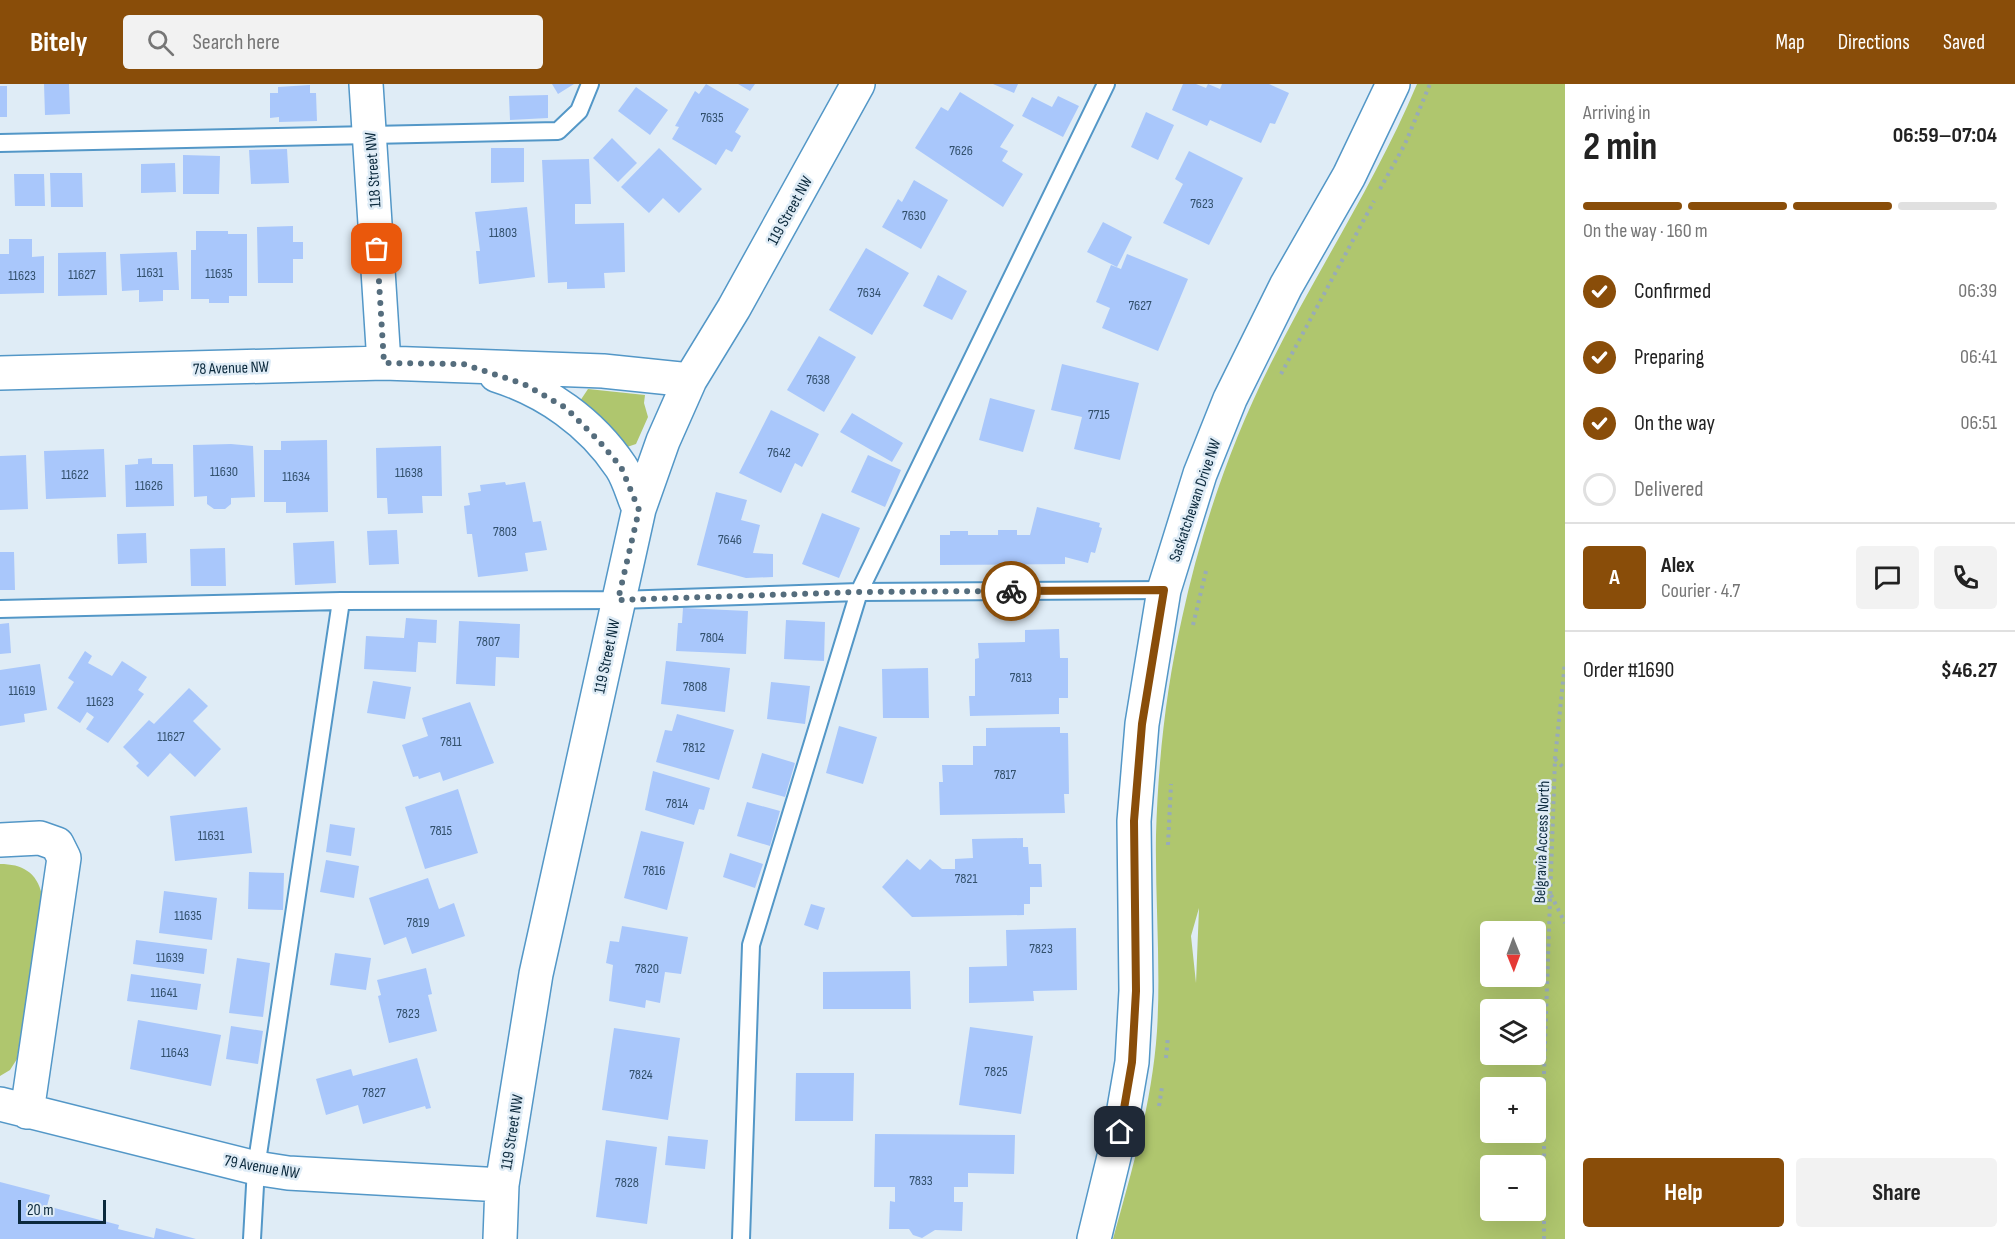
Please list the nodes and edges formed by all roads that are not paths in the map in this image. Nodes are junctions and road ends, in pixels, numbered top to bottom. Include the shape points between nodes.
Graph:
1 (366, 84) edge
2 (590, 84) edge
3 (858, 84) edge
4 (1106, 84) edge
5 (1392, 84) edge
6 (370, 135) junction
7 (0, 143) edge
8 (384, 363) junction
9 (463, 364) junction
10 (0, 373) edge
11 (690, 380) junction
12 (639, 510) junction
13 (1164, 590) junction
14 (859, 592) junction
15 (341, 600) junction
16 (618, 600) junction
17 (0, 609) edge
18 (0, 840) edge
19 (14, 1108) edge
20 (256, 1168) junction
21 (502, 1185) junction
22 (252, 1239) edge
23 (500, 1239) edge
24 (741, 1239) edge
25 (1094, 1239) edge

1 - 6 street, 118 Street NW
2 - 6 lane via 579,111 558,130
3 - 11 street, 119 Street NW
4 - 14 lane
5 - 13 street, Saskatchewan Drive NW via 1349,176 1286,286 1230,399 1200,474
6 - 7 lane
6 - 8 street, 118 Street NW
8 - 9 street, 78 Avenue NW
8 - 10 street, 78 Avenue NW
9 - 11 street, 78 Avenue NW
9 - 12 street, 78 Avenue NW via 524,384 566,408 621,467
11 - 12 street, 119 Street NW
12 - 16 street, 119 Street NW
13 - 14 lane
13 - 25 street, Saskatchewan Drive NW via 1142,724 1134,821 1136,991 1132,1062
14 - 16 lane
14 - 24 lane via 751,945
15 - 16 lane
15 - 17 lane
15 - 20 lane
16 - 21 street, 119 Street NW via 536,974
18 - 19 street, 79 Avenue NW via 39,838 57,844 64,858
19 - 20 street, 79 Avenue NW
20 - 21 street, 79 Avenue NW
20 - 22 lane
21 - 23 street, 119 Street NW

